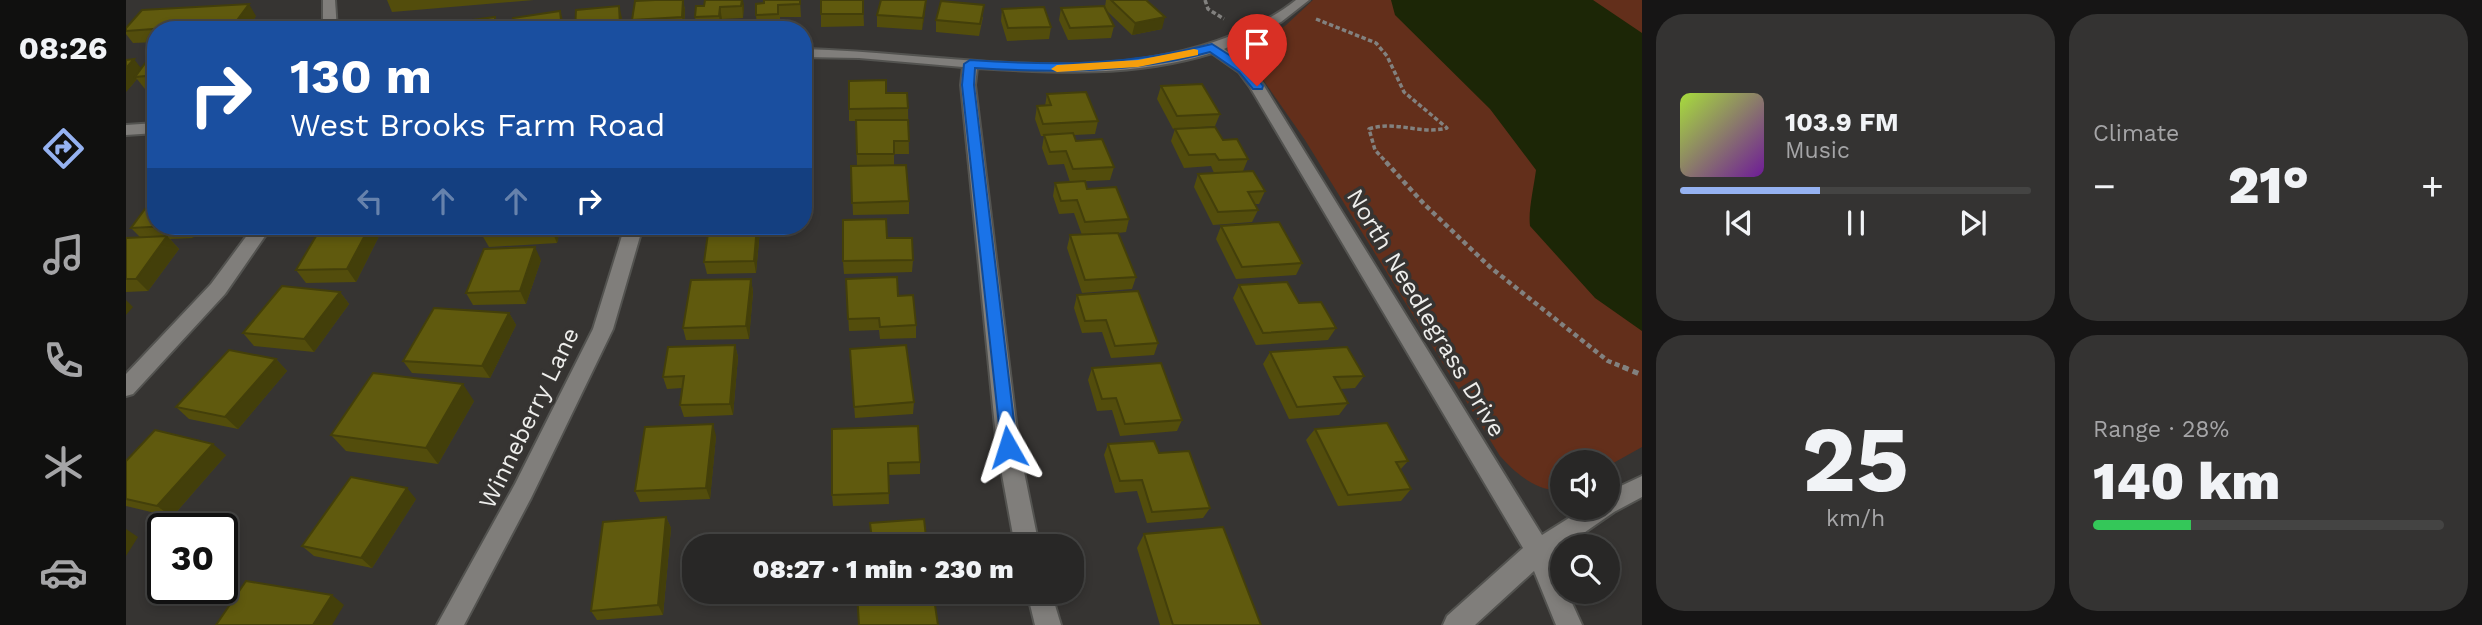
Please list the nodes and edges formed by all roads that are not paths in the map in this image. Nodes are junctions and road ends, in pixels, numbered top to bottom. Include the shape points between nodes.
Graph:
1 (329, 0) edge
2 (1303, 0) edge
3 (330, 21) edge
4 (1212, 47) junction
5 (812, 53) edge
6 (970, 64) junction
7 (147, 129) edge
8 (126, 130) edge
9 (257, 235) edge
10 (631, 235) edge
11 (126, 388) edge
12 (1642, 486) edge
13 (1620, 498) edge
14 (1586, 520) edge
15 (1025, 534) edge
16 (1538, 551) junction
17 (1042, 604) edge
18 (450, 625) edge
19 (1048, 625) edge
20 (1456, 625) edge
21 (1569, 625) edge

1 - 3 street
2 - 4 street via 1238,40
4 - 6 street via 1178,57 1090,67
4 - 16 street, North Needlegrass Drive via 1244,69 1257,86
5 - 6 street
6 - 15 street via 968,85 1008,447
7 - 8 street
9 - 11 street via 218,289
10 - 18 street, Winneberry Lane via 603,329
12 - 13 street
14 - 16 street
16 - 20 street
16 - 21 street, North Needlegrass Drive
17 - 19 street

